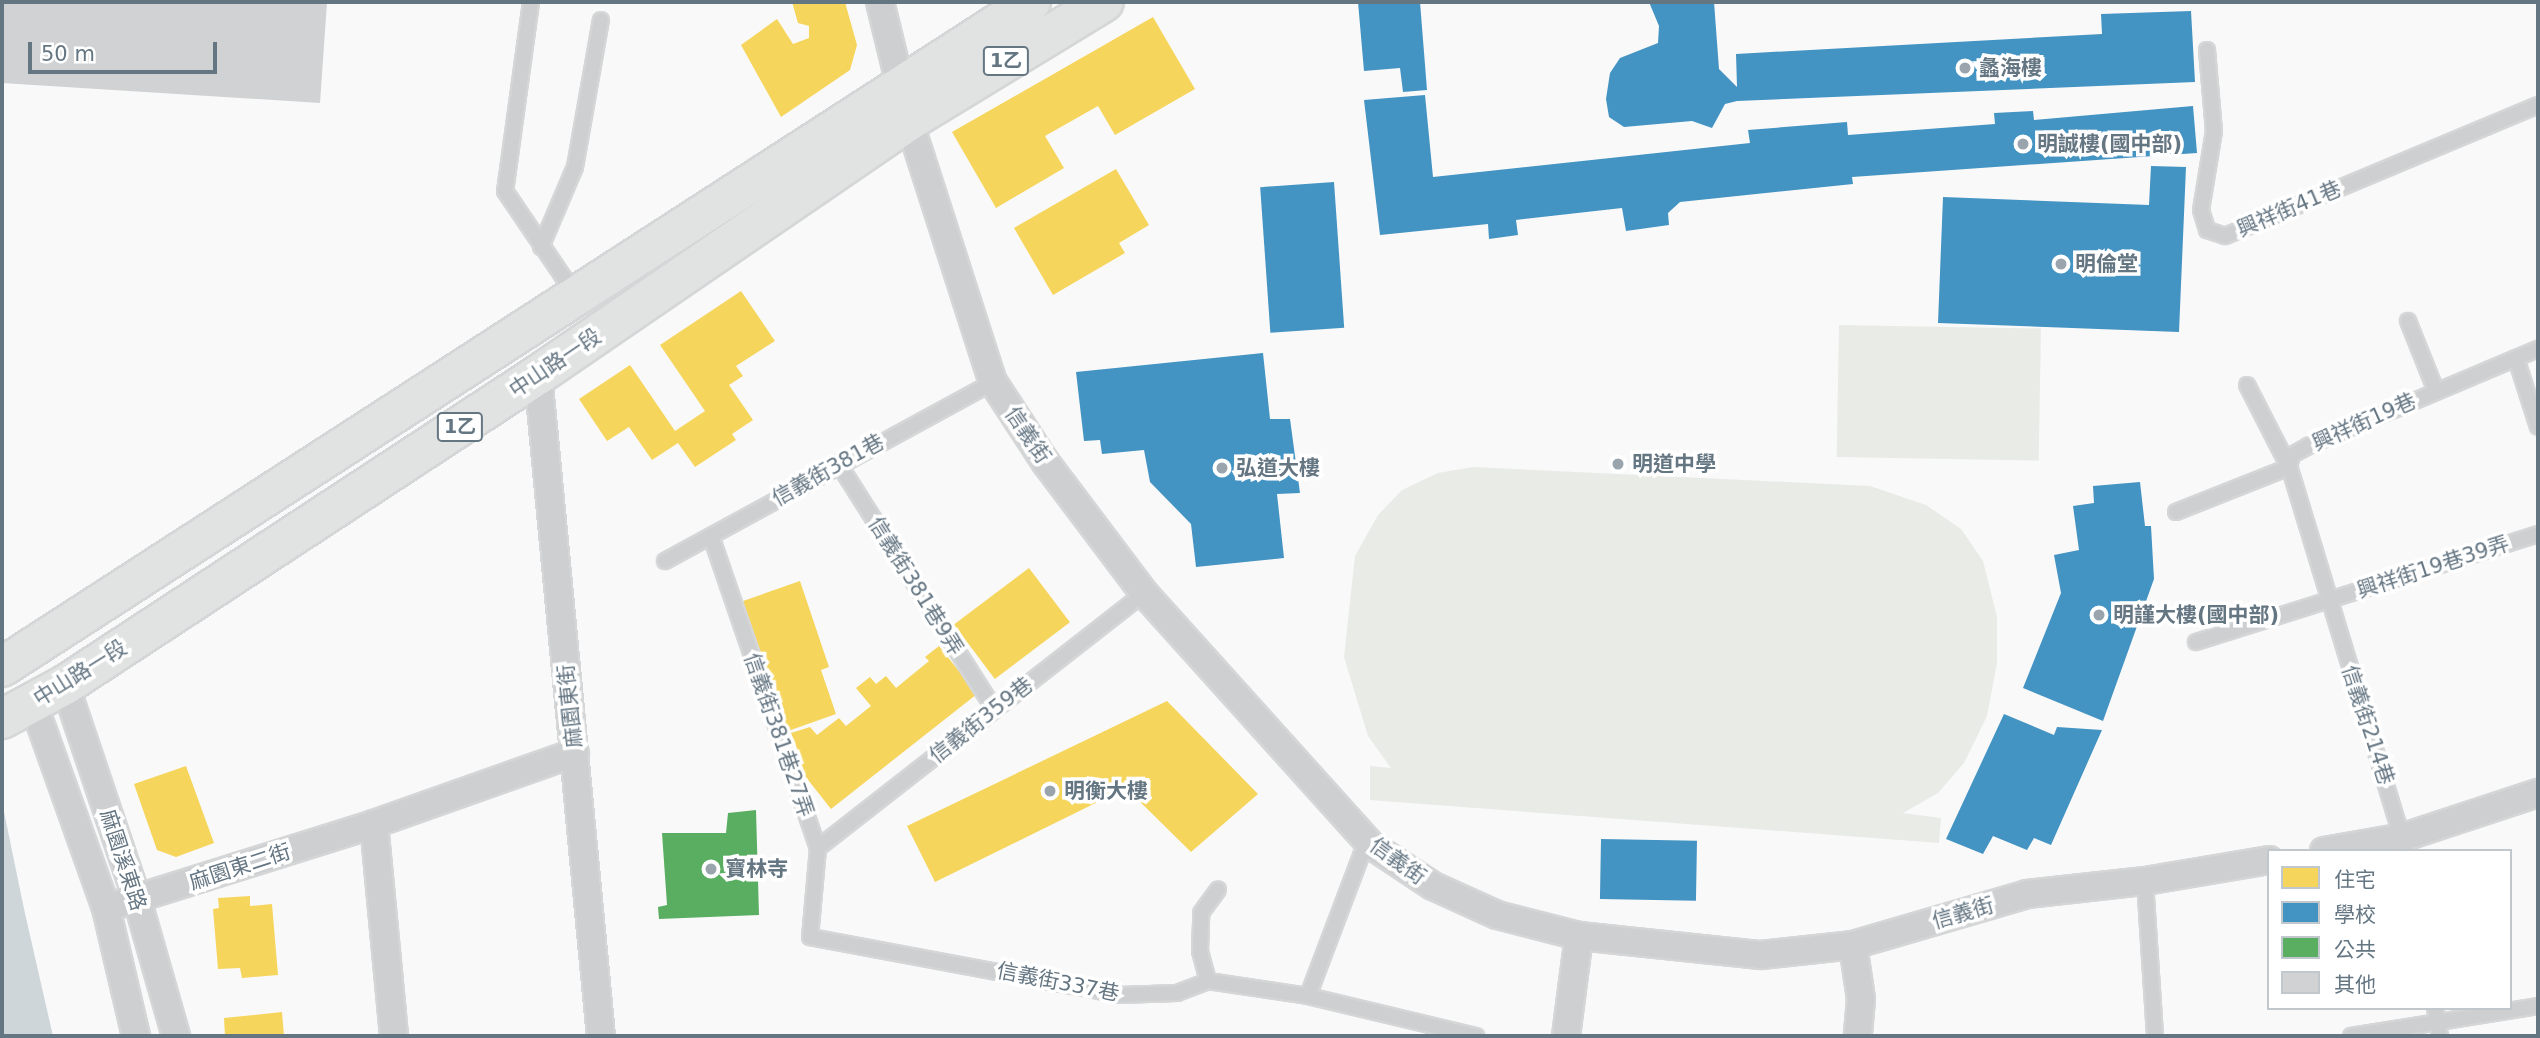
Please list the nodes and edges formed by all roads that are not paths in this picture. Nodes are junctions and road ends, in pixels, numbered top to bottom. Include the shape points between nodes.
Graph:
1 (531, 2) edge
2 (880, 2) edge
3 (1031, 2) edge
4 (1104, 2) edge
5 (601, 20) dead end
6 (2207, 50) dead end
7 (906, 104) junction
8 (2538, 105) edge
9 (541, 247) junction
10 (577, 297) junction
11 (2407, 321) dead end
12 (2538, 349) edge
13 (2516, 358) junction
14 (538, 375) junction
15 (993, 382) junction
16 (2247, 385) dead end
17 (2435, 391) junction
18 (2538, 427) edge
19 (838, 463) junction
20 (2289, 467) junction
21 (2176, 512) dead end
22 (2538, 534) edge
23 (711, 536) junction
24 (665, 561) dead end
25 (1144, 593) junction
26 (2328, 600) junction
27 (2196, 642) dead end
28 (2, 667) edge
29 (33, 702) edge
30 (994, 709) junction
31 (575, 753) junction
32 (2538, 793) edge
33 (374, 824) junction
34 (2405, 844) edge
35 (1371, 845) junction
36 (818, 848) junction
37 (2347, 849) edge
38 (2267, 860) edge
39 (2145, 881) junction
40 (1217, 890) dead end
41 (137, 899) junction
42 (106, 908) junction
43 (1579, 936) junction
44 (810, 937) joint
45 (1853, 945) junction
46 (1208, 981) junction
47 (1308, 996) junction
48 (2538, 1006) edge
49 (2438, 1022) edge
50 (136, 1036) edge
51 (176, 1036) edge
52 (394, 1036) edge
53 (601, 1036) edge
54 (1476, 1036) edge
55 (1566, 1036) edge
56 (1858, 1036) edge
57 (2155, 1036) edge
58 (2351, 1036) edge

1 - 9 lane via 505,191
2 - 7 street, 信義街
3 - 7 main road, 中山路一段 / 1乙
4 - 7 main road, 中山路一段 / 1乙
5 - 9 lane via 575,167
6 - 8 lane, 興祥街41巷 via 2214,131 2201,210 2207,230 2225,236
7 - 10 main road, 中山路一段 / 1乙
7 - 14 main road, 中山路一段 / 1乙
7 - 15 street, 信義街 via 957,281
9 - 10 lane
10 - 28 main road, 中山路一段 / 1乙
11 - 17 lane
12 - 13 lane, 興祥街19巷
13 - 17 lane, 興祥街19巷
13 - 18 lane
14 - 29 main road, 中山路一段 / 1乙
14 - 31 street, 麻園東街
15 - 19 lane, 信義街381巷
15 - 25 street, 信義街 via 1046,463
16 - 20 lane
17 - 20 lane, 興祥街19巷 via 2308,446 2292,455
19 - 23 lane, 信義街381巷
19 - 30 lane, 信義街381巷9弄
20 - 21 lane
20 - 26 lane
22 - 26 lane, 興祥街19巷39弄
23 - 24 lane, 信義街381巷
23 - 36 lane, 信義街381巷27弄
25 - 30 lane, 信義街359巷
25 - 35 street, 信義街
26 - 27 lane, 興祥街19巷39弄
26 - 34 lane, 信義街214巷
29 - 41 street, 麻園溪東路
29 - 42 street, 麻園溪東路
30 - 36 lane, 信義街359巷
31 - 33 street, 麻園東二街
31 - 53 street, 麻園東街
32 - 34 street
33 - 41 street, 麻園東二街
33 - 52 street
34 - 37 street
35 - 43 street, 信義街 via 1433,886 1497,915
35 - 47 lane via 1361,856
36 - 44 lane, 信義街381巷27弄
38 - 39 street, 信義街
39 - 45 street, 信義街 via 2027,894
39 - 57 lane
40 - 46 lane via 1201,913 1200,951
41 - 42 street, 麻園東二街
41 - 51 street, 麻園溪東路
42 - 50 street, 麻園溪東路
43 - 45 street, 信義街 via 1761,955
43 - 55 street
44 - 46 lane, 信義街337巷 via 1120,995 1177,993
45 - 56 street via 1861,999
46 - 47 lane, 信義街337巷
47 - 54 lane, 信義街337巷
48 - 49 lane
49 - 58 lane

